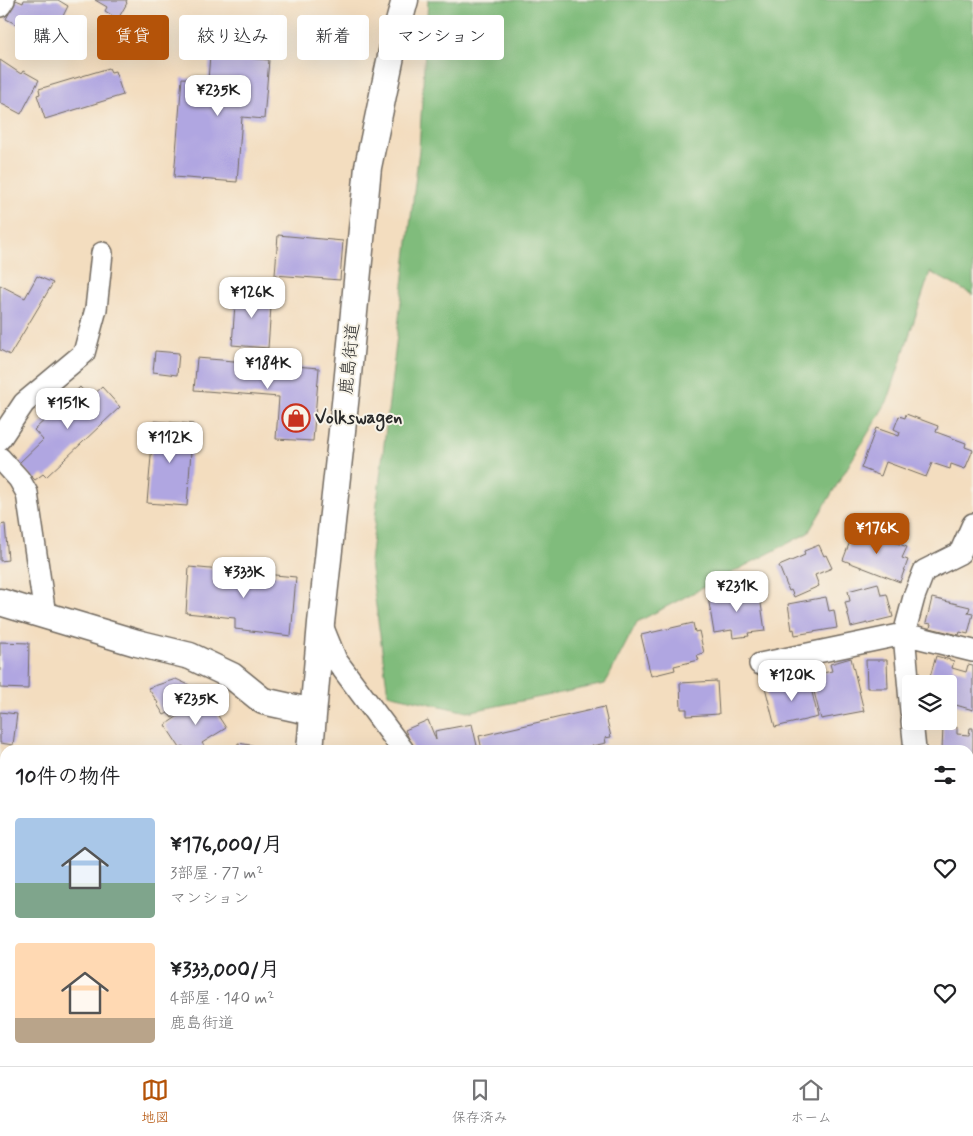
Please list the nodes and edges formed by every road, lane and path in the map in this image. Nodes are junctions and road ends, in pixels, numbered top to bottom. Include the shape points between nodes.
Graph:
1 (4, 0) edge
2 (405, 0) edge
3 (0, 6) edge
4 (102, 253) dead end
5 (0, 439) edge
6 (0, 458) edge
7 (973, 524) edge
8 (0, 602) edge
9 (44, 615) junction
10 (321, 623) junction
11 (904, 634) junction
12 (973, 650) edge
13 (760, 664) dead end
14 (908, 675) edge
15 (313, 712) junction
16 (913, 730) edge
17 (310, 745) edge
18 (399, 745) edge
19 (914, 745) edge

1 - 3 street
2 - 10 street, 鹿島街道 via 368,167
4 - 5 street via 96,309 84,353 24,403
6 - 9 street via 27,493
7 - 11 street via 960,553 924,571
8 - 9 street
9 - 15 street via 190,656 232,676 262,701
10 - 15 street, 鹿島街道
10 - 18 street via 336,660
11 - 12 street
11 - 13 street
11 - 14 street
15 - 17 street, 鹿島街道
16 - 19 street

